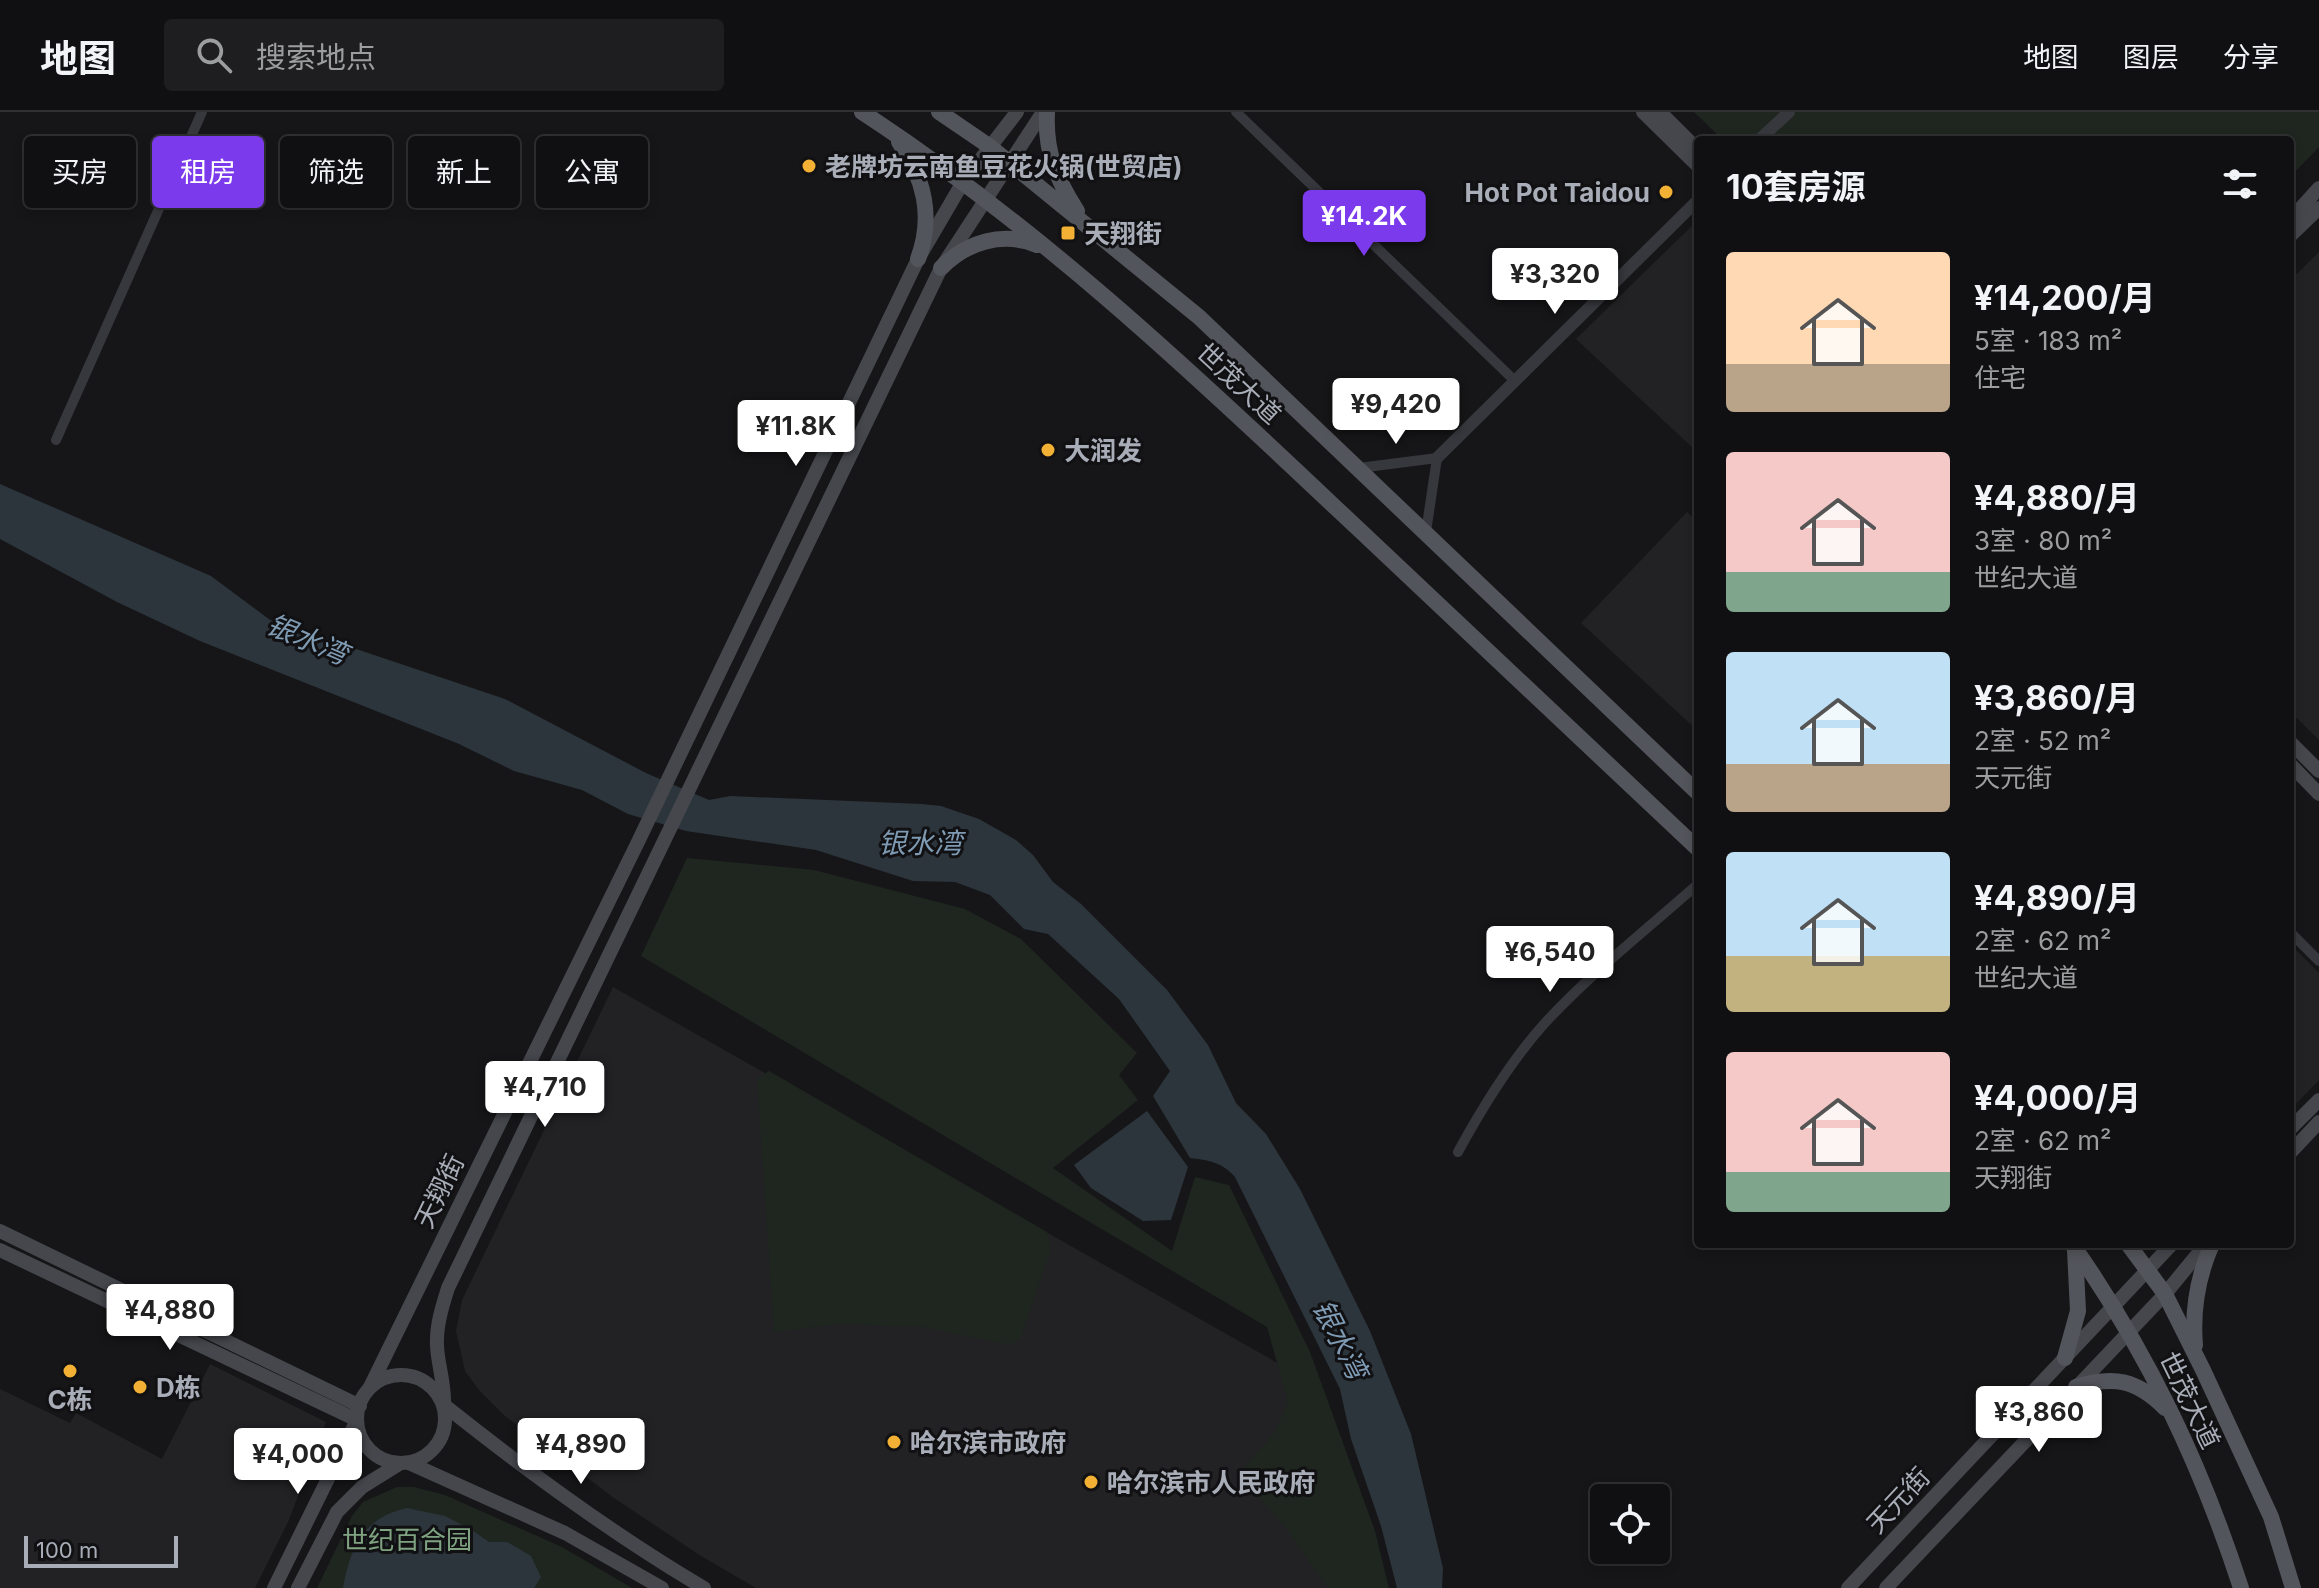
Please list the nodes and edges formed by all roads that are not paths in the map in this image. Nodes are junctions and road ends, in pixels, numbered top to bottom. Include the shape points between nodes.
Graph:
1 (202, 112) edge
2 (862, 112) edge
3 (939, 112) edge
4 (1017, 112) edge
5 (1045, 112) edge
6 (1236, 112) edge
7 (1643, 112) edge
8 (1660, 112) edge
9 (1789, 112) edge
10 (877, 122) junction
11 (1763, 136) edge
12 (989, 146) junction
13 (1694, 146) edge
14 (1009, 162) junction
15 (1694, 162) edge
16 (963, 182) junction
17 (2319, 188) edge
18 (984, 199) junction
19 (1694, 204) edge
20 (2319, 208) edge
21 (2294, 216) edge
22 (1085, 222) junction
23 (2294, 232) edge
24 (1057, 257) junction
25 (918, 259) junction
26 (941, 268) junction
27 (1515, 381) junction
28 (56, 440) dead end
29 (1437, 458) junction
30 (1359, 468) junction
31 (1426, 532) junction
32 (2294, 746) edge
33 (2294, 768) edge
34 (2319, 771) edge
35 (1677, 773) junction
36 (1694, 778) edge
37 (1694, 789) edge
38 (2319, 794) edge
39 (1694, 845) edge
40 (1694, 888) edge
41 (2294, 936) edge
42 (2319, 961) edge
43 (2319, 1100) edge
44 (2319, 1122) edge
45 (2294, 1125) edge
46 (2294, 1149) edge
47 (1458, 1152) dead end
48 (0, 1231) edge
49 (2073, 1248) edge
50 (2074, 1248) edge
51 (2131, 1248) edge
52 (2168, 1248) edge
53 (2205, 1248) edge
54 (2208, 1248) edge
55 (0, 1250) edge
56 (2146, 1269) junction
57 (2165, 1294) junction
58 (2114, 1305) junction
59 (2128, 1332) junction
60 (2195, 1354) junction
61 (2065, 1358) junction
62 (370, 1387) junction
63 (2076, 1387) junction
64 (444, 1405) junction
65 (358, 1413) junction
66 (2174, 1416) junction
67 (404, 1463) junction
68 (274, 1588) edge
69 (298, 1588) edge
70 (662, 1588) edge
71 (704, 1588) edge
72 (1848, 1588) edge
73 (1886, 1588) edge
74 (2241, 1588) edge
75 (2293, 1588) edge

1 - 28 street
2 - 10 main road, 世茂大道
3 - 12 main road, 世茂大道
4 - 12 main road
5 - 14 main road
5 - 22 main road via 1058,181
6 - 27 street
7 - 15 main road
8 - 13 main road
9 - 11 street
10 - 16 main road, 世茂大道
10 - 25 main road via 898,139 921,179 927,226
12 - 14 main road, 世茂大道
12 - 16 main road
14 - 18 main road
14 - 22 main road, 世茂大道
16 - 18 main road, 世茂大道
16 - 25 main road
17 - 21 main road
18 - 24 main road, 世茂大道
18 - 26 main road
19 - 27 street
20 - 23 main road
22 - 30 main road, 世茂大道 via 1199,317
24 - 26 main road via 1034,243 1010,238 956,252
24 - 39 main road, 世茂大道 via 1183,363
25 - 62 main road, 天翔街
26 - 64 main road, 天翔街 via 448,1288 437,1328
27 - 29 street
29 - 30 street
29 - 31 street
30 - 31 main road, 世茂大道
31 - 35 main road, 世茂大道
32 - 34 main road
33 - 38 main road
35 - 36 main road
35 - 37 main road, 世茂大道
40 - 47 street via 1543,1025
41 - 42 street
43 - 45 main road
44 - 46 main road
48 - 65 main road
49 - 61 main road via 2078,1311
50 - 58 main road, 世茂大道
51 - 56 main road, 世茂大道
52 - 56 main road, 天元街
53 - 57 main road, 天元街
54 - 60 main road via 2194,1308
55 - 65 main road
56 - 57 main road, 世茂大道
56 - 58 main road, 天元街
57 - 59 main road, 天元街
57 - 60 main road, 世茂大道
58 - 59 main road, 世茂大道
58 - 61 main road, 天元街
59 - 63 main road, 天元街
59 - 66 main road, 世茂大道
60 - 75 main road, 世茂大道 via 2271,1517
61 - 72 main road, 天元街
62 - 64 main road via 404,1375 427,1385
62 - 65 main road
63 - 66 main road via 2113,1380 2130,1383
63 - 73 main road, 天元街
64 - 67 main road via 437,1444 419,1461
64 - 71 main road via 640,1550
65 - 67 main road via 369,1447 388,1461
65 - 68 main road
66 - 74 main road, 世茂大道 via 2221,1525
67 - 69 main road via 362,1487 337,1512
67 - 70 main road via 565,1533

